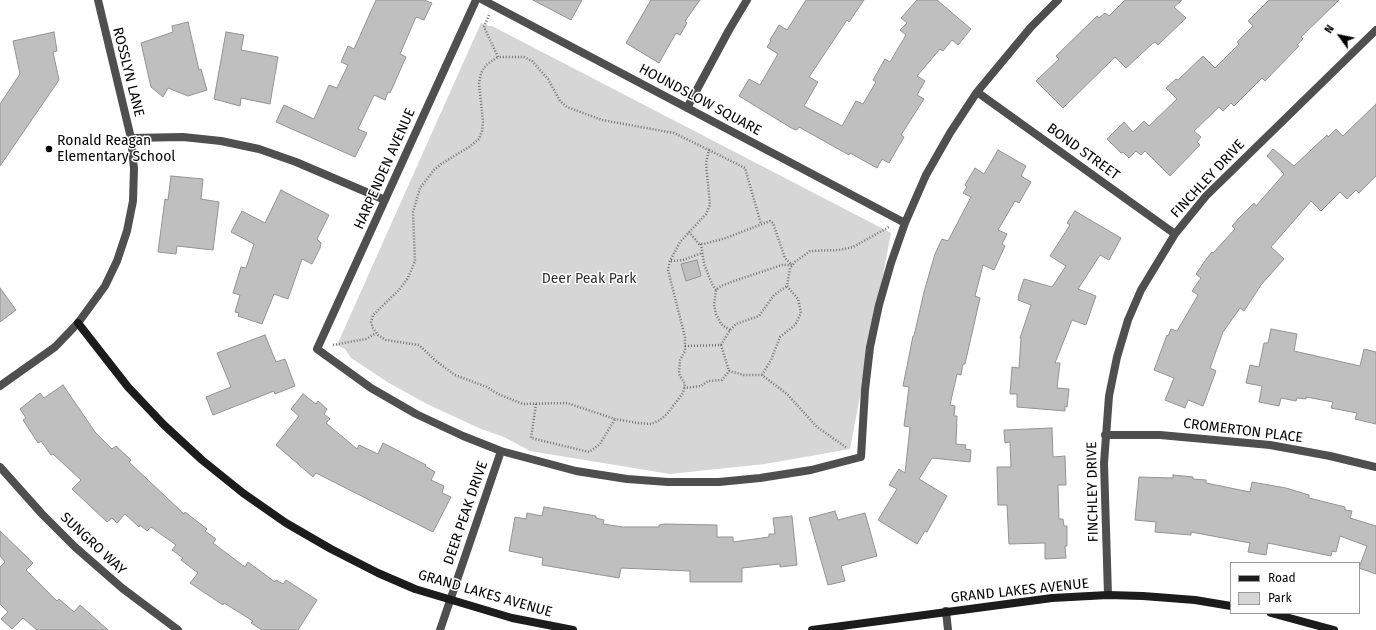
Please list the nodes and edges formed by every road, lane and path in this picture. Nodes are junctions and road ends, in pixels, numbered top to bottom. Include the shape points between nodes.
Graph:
1 (98, 0) edge
2 (476, 0) edge
3 (483, 0) edge
4 (747, 0) edge
5 (1058, 0) edge
6 (494, 6) junction
7 (1376, 30) edge
8 (498, 57) junction
9 (977, 92) junction
10 (687, 108) junction
11 (131, 138) junction
12 (710, 150) junction
13 (385, 200) junction
14 (903, 221) junction
15 (761, 224) junction
16 (689, 232) junction
17 (1175, 234) junction
18 (701, 244) junction
19 (702, 253) junction
20 (670, 261) junction
21 (792, 265) junction
22 (787, 286) junction
23 (716, 290) junction
24 (78, 323) junction
25 (730, 330) junction
26 (376, 333) junction
27 (721, 345) junction
28 (685, 346) junction
29 (317, 349) junction
30 (729, 371) junction
31 (762, 375) junction
32 (0, 386) edge
33 (684, 388) junction
34 (536, 404) junction
35 (615, 419) junction
36 (1105, 435) junction
37 (501, 451) junction
38 (862, 457) junction
39 (0, 467) edge
40 (1376, 468) edge
41 (1108, 595) junction
42 (450, 600) junction
43 (1230, 606) edge
44 (946, 611) junction
45 (1275, 614) edge
46 (178, 630) edge
47 (440, 630) edge
48 (573, 630) edge
49 (812, 630) edge
50 (948, 630) edge
51 (1334, 630) edge

1 - 11 street, ROSSLYN LANE
2 - 13 street, HARPENDEN AVENUE
3 - 6 street, HOUNDSLOW SQUARE
4 - 10 street
5 - 9 street via 1021,38
6 - 8 path via 484,27
6 - 10 street, HOUNDSLOW SQUARE
7 - 17 street, FINCHLEY DRIVE via 1206,196
8 - 12 path via 524,57 532,62 548,79 560,101 577,111 602,120 674,133
8 - 26 path via 486,65 481,73 479,88 484,122 479,139 441,164 420,188 413,212 415,261 399,290 373,315 372,322
9 - 14 street via 950,133
9 - 17 street, BOND STREET
10 - 14 street, HOUNDSLOW SQUARE
11 - 13 street via 182,137 221,141 259,150 296,162
11 - 24 street, ROSSLYN LANE via 133,200 127,231 105,286
12 - 15 path via 745,168
12 - 16 path via 706,163 710,205 706,214
13 - 29 street, HARPENDEN AVENUE
14 - 21 path via 853,247 810,251
14 - 38 street via 870,347
15 - 18 path via 726,238
15 - 21 path via 770,221 772,223 785,258
16 - 18 path
16 - 20 path via 680,242
17 - 36 street, FINCHLEY DRIVE via 1148,278 1128,320 1116,357
18 - 19 path
19 - 20 path via 684,260
19 - 23 path via 708,275
20 - 28 path via 668,270
21 - 22 path
21 - 23 path via 782,265 734,281
22 - 25 path via 774,295 759,316 736,324
22 - 31 path via 798,299 801,313 795,325 780,338 772,360
23 - 25 path via 716,314 721,324
24 - 32 street, ROSSLYN LANE via 55,346
24 - 42 street, GRAND LAKES AVENUE via 128,387 164,425 243,493 331,550 415,589
25 - 27 path
26 - 29 path via 366,339
26 - 34 path via 386,340 419,345 446,370 523,404
27 - 28 path
27 - 30 path
28 - 33 path via 679,374 686,384
29 - 37 street via 371,388 416,414
30 - 31 path via 744,375
30 - 33 path via 722,380
31 - 38 path via 787,394 817,427
33 - 35 path via 660,420 651,424
34 - 35 path via 567,403
34 - 35 path via 531,438 589,452 600,444
36 - 40 street, CROMERTON PLACE via 1160,435 1270,445
36 - 41 street, FINCHLEY DRIVE
37 - 38 street via 576,471 668,482 719,482 760,478 811,470
37 - 42 street, DEER PEAK DRIVE
39 - 46 street, SUNGRO WAY via 75,547 122,588
41 - 43 street, GRAND LAKES AVENUE via 1195,600
41 - 44 street, GRAND LAKES AVENUE via 1052,598
42 - 47 street, DEER PEAK DRIVE
42 - 48 street, GRAND LAKES AVENUE via 512,618
44 - 49 street, GRAND LAKES AVENUE
44 - 50 street
45 - 51 street

